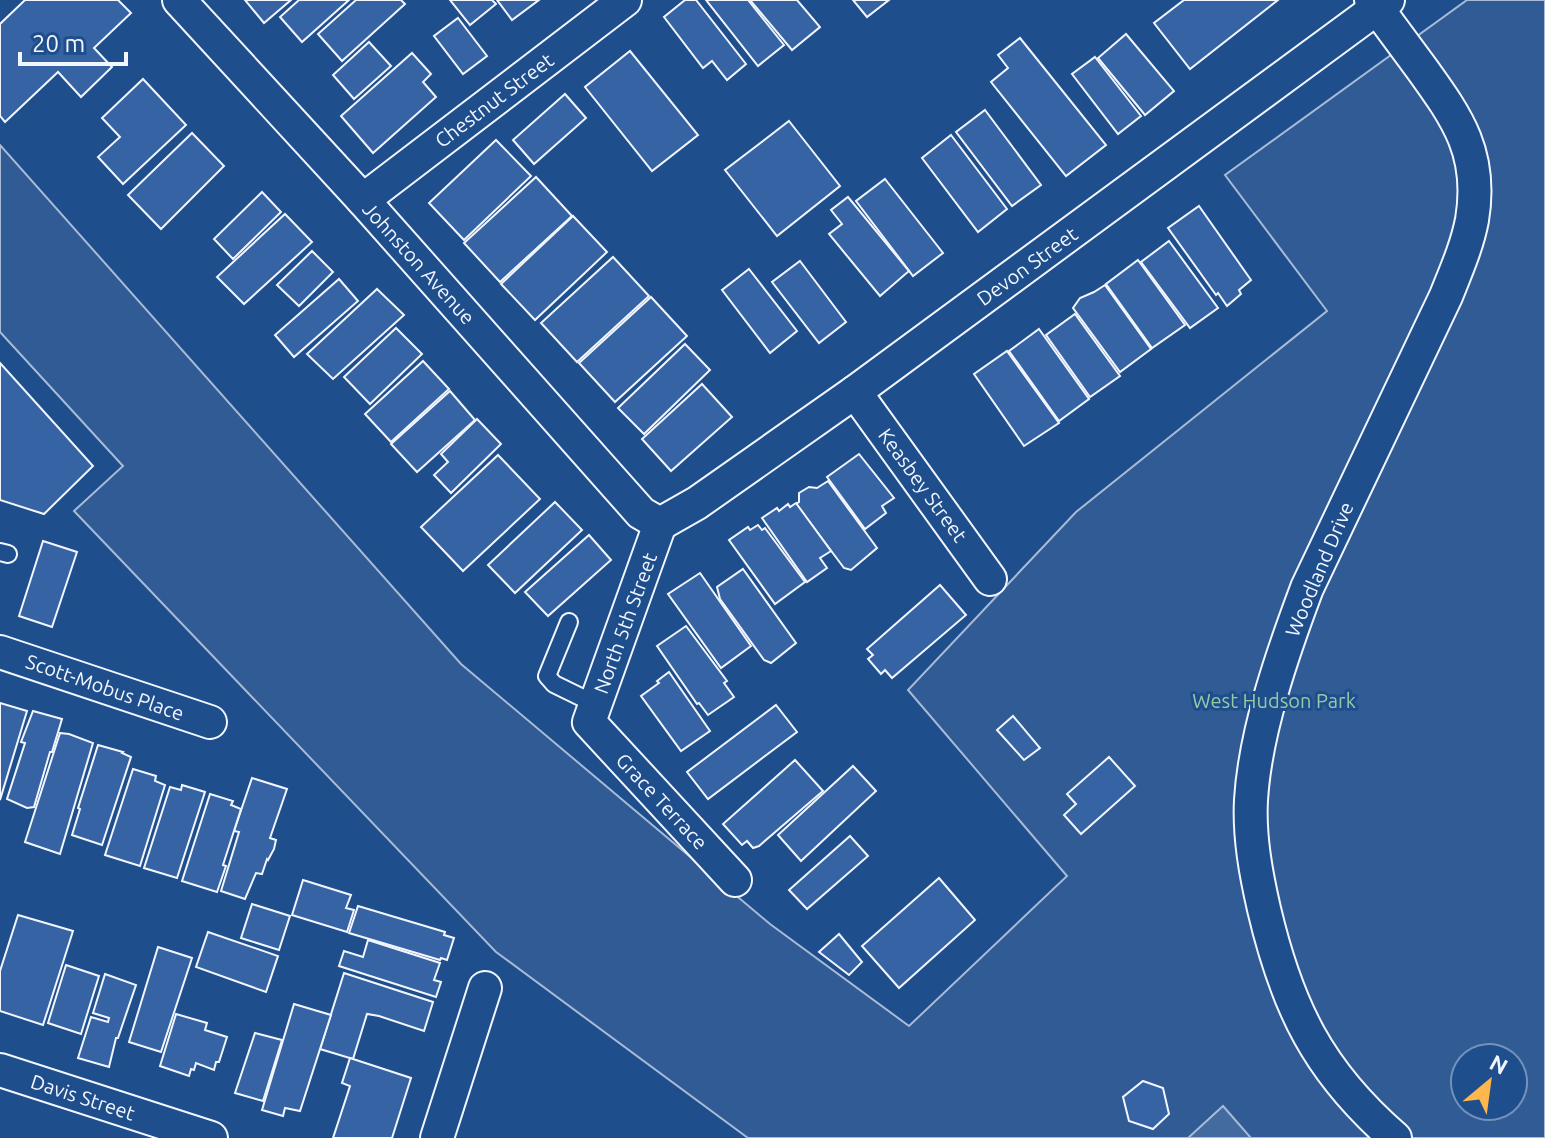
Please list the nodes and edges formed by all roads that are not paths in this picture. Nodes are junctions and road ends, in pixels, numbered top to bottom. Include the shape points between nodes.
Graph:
1 (179, 0) edge
2 (625, 0) edge
3 (1378, 3) edge
4 (363, 200) junction
5 (855, 392) junction
6 (660, 524) junction
7 (990, 579) dead end
8 (569, 622) dead end
9 (0, 652) edge
10 (592, 713) junction
11 (210, 722) dead end
12 (735, 880) dead end
13 (485, 988) dead end
14 (0, 1070) edge
15 (211, 1138) edge
16 (437, 1138) edge
17 (1395, 1138) edge

1 - 4 street, Johnston Avenue
2 - 4 street, Chestnut Street
3 - 5 street, Devon Street
3 - 17 street, Woodland Drive via 1459,124 1472,169 1471,221 1446,296 1307,588 1265,720 1251,802 1259,885 1296,1012 1329,1068
4 - 6 street, Johnston Avenue via 641,513
5 - 6 street, Devon Street
5 - 7 street, Keasbey Street
6 - 10 street, North 5th Street
8 - 10 lane via 547,676
9 - 11 street, Scott-Mobus Place
10 - 12 street, Grace Terrace
13 - 16 street
14 - 15 street, Davis Street

